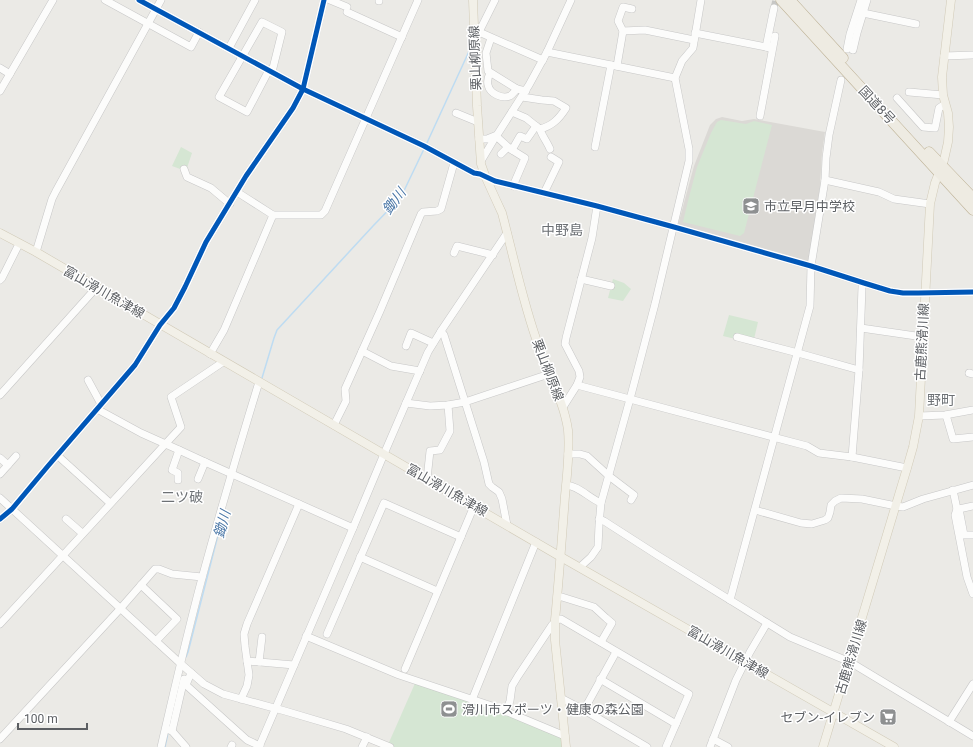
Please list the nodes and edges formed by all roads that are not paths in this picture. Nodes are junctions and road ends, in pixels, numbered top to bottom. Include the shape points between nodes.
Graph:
1 (53, 0) edge
2 (105, 0) edge
3 (139, 0) edge
4 (161, 0) edge
5 (255, 0) edge
6 (324, 0) edge
7 (330, 0) edge
8 (418, 0) edge
9 (473, 0) edge
10 (496, 0) edge
11 (571, 0) edge
12 (701, 0) edge
13 (781, 0) edge
14 (790, 0) edge
15 (856, 0) edge
16 (861, 0) edge
17 (867, 0) edge
18 (951, 0) edge
19 (774, 8) tunnel mouth
20 (156, 9) junction
21 (632, 9) dead end
22 (863, 13) junction
23 (148, 24) junction
24 (916, 24) dead end
25 (846, 29) dead end
26 (623, 31) junction
27 (199, 32) junction
28 (476, 33) junction
29 (695, 36) junction
30 (775, 36) dead end
31 (402, 37) junction
32 (490, 38) junction
33 (229, 48) junction
34 (769, 48) junction
35 (547, 52) junction
36 (973, 55) edge
37 (243, 56) junction
38 (944, 56) junction
39 (543, 60) junction
40 (614, 66) junction
41 (0, 68) edge
42 (271, 71) junction
43 (490, 73) junction
44 (10, 74) junction
45 (675, 78) junction
46 (841, 80) dead end
47 (303, 89) junction
48 (517, 89) junction
49 (0, 91) edge
50 (910, 92) dead end
51 (524, 94) junction
52 (896, 98) dead end
53 (944, 99) junction
54 (512, 112) junction
55 (456, 113) dead end
56 (760, 116) dead end
57 (367, 119) junction
58 (478, 122) junction
59 (538, 128) junction
60 (496, 136) junction
61 (479, 139) junction
62 (595, 147) dead end
63 (510, 148) junction
64 (550, 148) dead end
65 (501, 154) dead end
66 (551, 157) dead end
67 (481, 161) junction
68 (454, 163) junction
69 (184, 169) dead end
70 (941, 169) junction
71 (486, 178) junction
72 (825, 180) junction
73 (512, 186) junction
74 (237, 192) junction
75 (544, 193) junction
76 (973, 198) edge
77 (230, 204) junction
78 (930, 204) junction
79 (597, 206) junction
80 (973, 210) edge
81 (273, 215) junction
82 (674, 227) junction
83 (0, 233) edge
84 (507, 233) junction
85 (19, 244) junction
86 (36, 252) junction
87 (454, 253) dead end
88 (493, 255) junction
89 (811, 266) junction
90 (581, 279) junction
91 (0, 280) edge
92 (864, 284) junction
93 (611, 286) dead end
94 (96, 288) junction
95 (973, 292) edge
96 (924, 294) junction
97 (160, 325) junction
98 (860, 328) junction
99 (441, 331) junction
100 (737, 337) dead end
101 (922, 337) junction
102 (433, 343) junction
103 (406, 346) dead end
104 (362, 351) junction
105 (798, 353) junction
106 (210, 354) junction
107 (223, 362) junction
108 (859, 370) junction
109 (420, 371) junction
110 (549, 374) junction
111 (88, 380) dead end
112 (259, 382) junction
113 (577, 385) junction
114 (0, 395) edge
115 (630, 399) junction
116 (465, 402) junction
117 (406, 403) junction
118 (448, 405) junction
119 (99, 407) junction
120 (563, 407) junction
121 (973, 410) edge
122 (946, 415) junction
123 (919, 416) junction
124 (334, 425) junction
125 (775, 437) junction
126 (973, 437) edge
127 (166, 444) junction
128 (179, 450) junction
129 (384, 454) junction
130 (568, 454) junction
131 (57, 455) junction
132 (16, 456) dead end
133 (852, 457) junction
134 (0, 458) edge
135 (205, 462) junction
136 (8, 465) junction
137 (907, 468) junction
138 (0, 474) edge
139 (233, 475) junction
140 (609, 476) junction
141 (198, 479) dead end
142 (427, 479) junction
143 (178, 480) dead end
144 (566, 485) junction
145 (973, 485) edge
146 (953, 490) junction
147 (0, 498) edge
148 (631, 500) dead end
149 (110, 503) junction
150 (601, 503) junction
151 (299, 504) junction
152 (474, 506) junction
153 (896, 506) junction
154 (973, 506) edge
155 (12, 509) junction
156 (958, 509) junction
157 (755, 510) junction
158 (0, 519) edge
159 (66, 519) dead end
160 (599, 519) junction
161 (508, 525) junction
162 (353, 528) junction
163 (82, 533) junction
164 (973, 535) edge
165 (460, 537) junction
166 (536, 542) junction
167 (62, 556) junction
168 (360, 557) junction
169 (561, 557) junction
170 (580, 567) junction
171 (202, 577) junction
172 (141, 585) junction
173 (437, 591) junction
174 (973, 594) edge
175 (557, 597) junction
176 (730, 600) junction
177 (120, 609) junction
178 (555, 621) junction
179 (767, 623) junction
180 (0, 624) edge
181 (328, 634) dead end
182 (306, 636) junction
183 (262, 637) dead end
184 (156, 642) junction
185 (601, 642) junction
186 (616, 652) junction
187 (247, 661) junction
188 (259, 662) junction
189 (745, 662) junction
190 (850, 662) junction
191 (294, 665) junction
192 (186, 669) junction
193 (405, 669) dead end
194 (600, 679) junction
195 (973, 684) edge
196 (971, 693) edge
197 (561, 698) junction
198 (241, 699) junction
199 (472, 700) junction
200 (276, 708) junction
201 (584, 710) junction
202 (506, 712) junction
203 (833, 713) junction
204 (949, 722) junction
205 (676, 724) junction
206 (169, 730) junction
207 (565, 736) junction
208 (973, 736) edge
209 (367, 737) junction
210 (0, 739) edge
211 (713, 739) junction
212 (259, 746) edge
213 (162, 747) edge
214 (186, 747) edge
215 (362, 747) edge
216 (390, 747) edge
217 (566, 747) edge
218 (647, 747) edge
219 (666, 747) edge
220 (710, 747) edge
221 (728, 747) edge
222 (823, 747) edge
223 (894, 747) edge

1 - 44 street
2 - 23 street
3 - 20 street
4 - 20 street
5 - 33 street
6 - 47 street
7 - 31 street
8 - 31 street
9 - 28 main road, 栗山柳原線
10 - 28 street
11 - 35 street
12 - 29 street
13 - 70 highway, 国道8号
14 - 70 highway, 国道8号 via 918,140
15 - 25 street
16 - 22 street via 850,34 850,50
17 - 22 street
18 - 38 main road, 古鹿熊滑川線
19 - 34 street
20 - 23 street
20 - 27 street
21 - 26 street via 623,7 618,21
22 - 24 street
23 - 27 street via 191,47
23 - 86 street via 52,199
26 - 29 street via 645,30
26 - 40 street
27 - 33 street
28 - 32 street
28 - 58 main road, 栗山柳原線
29 - 34 street
29 - 45 street via 692,48 682,61
30 - 34 street
31 - 57 street
32 - 39 street
32 - 43 street via 486,53
33 - 37 street
34 - 56 street
35 - 39 street
35 - 40 street
36 - 38 street
37 - 42 street
37 - 42 street via 262,22 282,32
37 - 42 street via 219,97 247,112
38 - 53 main road, 古鹿熊滑川線
39 - 51 street
40 - 45 street
40 - 62 street
41 - 44 street
42 - 47 street
43 - 48 street
43 - 48 street via 488,85 493,93 504,97 513,94
44 - 49 street
45 - 82 street via 689,161
46 - 72 street via 829,135
47 - 57 street
47 - 74 street
48 - 51 street
50 - 53 street
51 - 54 street
51 - 59 street via 554,101 566,108 552,124
52 - 53 street via 923,127 935,128 939,108
53 - 70 main road, 古鹿熊滑川線 via 949,128
54 - 59 street via 526,118
54 - 60 street
55 - 58 street
57 - 68 street
57 - 81 street via 325,211 320,215
58 - 61 main road, 栗山柳原線
59 - 63 street via 527,139 520,136
59 - 64 street
60 - 61 street
60 - 63 street
60 - 67 street
61 - 67 main road, 栗山柳原線
63 - 65 street
63 - 73 street via 525,158
66 - 75 street via 559,162
67 - 71 main road, 栗山柳原線
68 - 71 street
68 - 104 street via 441,209 421,214
69 - 77 street via 188,177 211,188
70 - 76 highway, 国道8号
70 - 78 main road, 古鹿熊滑川線
70 - 80 highway, 国道8号
71 - 73 street
71 - 84 main road, 栗山柳原線
72 - 78 street via 879,192 894,199
72 - 89 street
73 - 75 street
74 - 77 street
74 - 81 street
75 - 79 street
77 - 97 street via 206,242 174,308
78 - 96 main road, 古鹿熊滑川線
79 - 82 street
79 - 90 street
81 - 106 street via 224,330
82 - 89 street
82 - 115 street
83 - 85 main road, 富山滑川魚津線
84 - 88 street
84 - 110 main road, 栗山柳原線 via 529,319
85 - 86 main road, 富山滑川魚津線
85 - 91 street
86 - 94 main road, 富山滑川魚津線
87 - 88 street via 457,246
88 - 99 street
89 - 92 street
89 - 105 street via 810,306
90 - 93 street
90 - 113 street via 566,338 566,344 580,371
92 - 96 street via 890,291
92 - 98 street
94 - 97 main road, 富山滑川魚津線
94 - 114 street
95 - 96 street
96 - 101 main road, 古鹿熊滑川線
97 - 106 main road, 富山滑川魚津線
97 - 119 street via 135,365
98 - 101 street
98 - 108 street
99 - 102 street
99 - 116 street
100 - 105 street
101 - 123 main road, 古鹿熊滑川線
102 - 103 street via 411,333
102 - 109 street
104 - 109 street via 391,366
104 - 124 street via 345,389 346,401
105 - 108 street
105 - 125 street
106 - 107 main road, 富山滑川魚津線
107 - 112 main road, 富山滑川魚津線
107 - 127 street via 171,397 181,427
108 - 133 street
109 - 117 street
110 - 116 street
110 - 120 main road, 栗山柳原線
111 - 119 street
112 - 124 main road, 富山滑川魚津線
112 - 139 street
113 - 115 street
113 - 120 street
115 - 125 street
115 - 140 street
116 - 118 street
116 - 161 street via 489,484 500,492
117 - 118 street
117 - 129 street
118 - 142 street via 450,431 440,450 430,451
119 - 127 street via 141,433
119 - 131 street
120 - 130 main road, 栗山柳原線 via 568,430
121 - 122 street
122 - 123 street
122 - 126 street via 953,439
123 - 137 main road, 古鹿熊滑川線
124 - 129 main road, 富山滑川魚津線
125 - 133 street via 807,446 819,453
125 - 157 street
127 - 128 street
127 - 149 street
128 - 135 street
128 - 143 street via 172,470 178,473
129 - 142 main road, 富山滑川魚津線
129 - 162 street
130 - 140 street via 587,456
130 - 144 main road, 栗山柳原線
131 - 149 street
131 - 155 street
132 - 136 street
133 - 137 street
134 - 136 street
135 - 139 street
135 - 141 street
136 - 138 street
137 - 153 main road, 古鹿熊滑川線
139 - 151 street
139 - 171 street
140 - 148 street via 634,495
140 - 150 street
142 - 152 main road, 富山滑川魚津線
144 - 150 street via 572,485
144 - 169 main road, 栗山柳原線
145 - 146 street
146 - 153 street via 903,507
146 - 156 street
147 - 155 street
149 - 163 street
150 - 160 street
151 - 162 street
151 - 187 street via 247,624 244,634
152 - 161 main road, 富山滑川魚津線
152 - 165 street
153 - 157 street via 862,499 841,498 831,505 828,518 812,524
153 - 190 main road, 古鹿熊滑川線
154 - 156 street
155 - 158 street
155 - 167 street
156 - 164 street via 964,535
156 - 174 street via 955,515 967,577
157 - 176 street
159 - 163 street
160 - 170 street via 598,547
160 - 176 street
161 - 166 main road, 富山滑川魚津線
162 - 182 street
163 - 167 street
165 - 168 street via 384,503
165 - 173 street
166 - 169 main road, 富山滑川魚津線
166 - 199 street
167 - 177 street
167 - 180 street
168 - 173 street
168 - 181 street
169 - 170 main road, 富山滑川魚津線
169 - 175 main road, 栗山柳原線
170 - 189 main road, 富山滑川魚津線
171 - 172 street via 172,574 155,569
171 - 192 street
172 - 177 street
172 - 184 street via 177,618
173 - 193 street
175 - 178 main road, 栗山柳原線
175 - 185 street via 594,607 612,622
176 - 179 street
177 - 184 street
177 - 210 street
178 - 185 street via 561,619
178 - 197 main road, 栗山柳原線 via 554,640
178 - 202 street via 512,686
179 - 189 street
179 - 190 street via 790,638
182 - 191 street
182 - 199 street via 399,675
183 - 188 street
184 - 192 street
185 - 186 street
186 - 194 street
186 - 205 street via 689,694
187 - 188 street
187 - 198 street via 249,675
188 - 191 street
189 - 203 main road, 富山滑川魚津線
189 - 211 street
190 - 203 main road, 古鹿熊滑川線
190 - 204 street
191 - 200 street
192 - 198 street via 204,684 223,694
192 - 206 street
192 - 212 street via 186,685 246,740
194 - 201 street
194 - 205 street
195 - 196 street
196 - 204 street
197 - 201 street
197 - 207 main road, 栗山柳原線
198 - 200 street
199 - 202 street
200 - 209 street
200 - 212 street
201 - 218 street
202 - 207 street
203 - 222 main road, 古鹿熊滑川線
203 - 223 main road, 富山滑川魚津線
204 - 208 street
205 - 219 street
206 - 213 street
206 - 214 street
207 - 217 main road, 栗山柳原線
209 - 215 street
209 - 216 street
211 - 220 street
211 - 221 street

